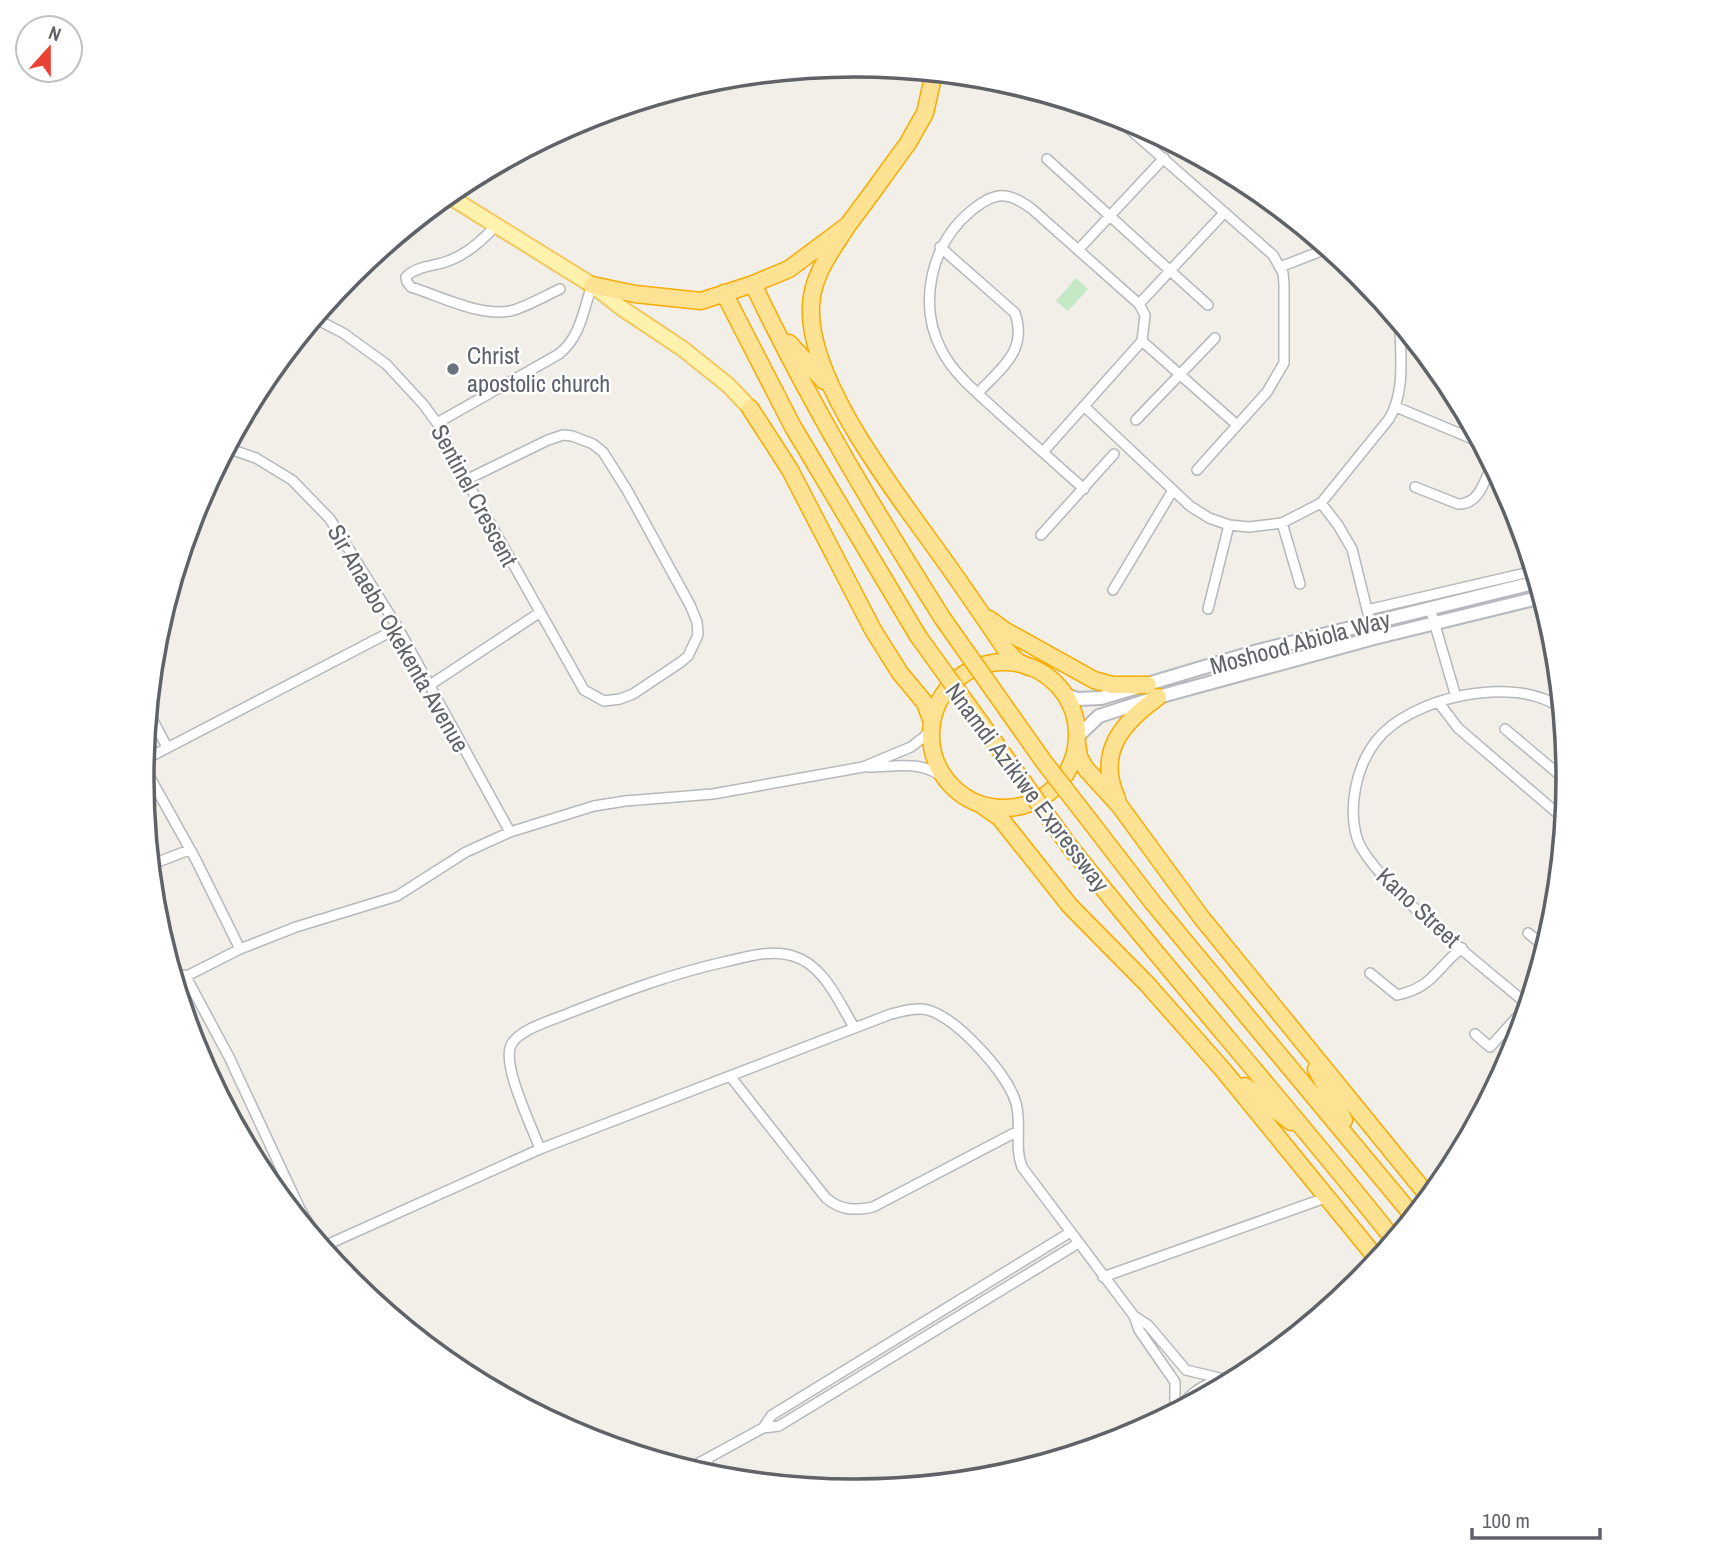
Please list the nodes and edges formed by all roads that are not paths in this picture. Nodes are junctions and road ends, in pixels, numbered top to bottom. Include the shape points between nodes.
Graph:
1 (932, 82) edge
2 (1139, 137) edge
3 (1047, 159) dead end
4 (1164, 159) junction
5 (457, 201) edge
6 (1224, 213) junction
7 (1110, 216) junction
8 (497, 225) junction
9 (848, 225) junction
10 (940, 247) junction
11 (1078, 250) junction
12 (1318, 252) edge
13 (1280, 267) junction
14 (1170, 271) junction
15 (753, 284) junction
16 (592, 285) junction
17 (560, 289) dead end
18 (724, 293) junction
19 (1139, 304) junction
20 (1208, 305) dead end
21 (770, 320) junction
22 (323, 322) edge
23 (1215, 338) dead end
24 (1400, 338) edge
25 (1142, 341) junction
26 (1180, 374) junction
27 (978, 393) junction
28 (838, 399) junction
29 (1085, 407) junction
30 (1396, 407) junction
31 (750, 408) joint
32 (1136, 420) dead end
33 (437, 423) junction
34 (1237, 425) junction
35 (1467, 436) edge
36 (235, 451) edge
37 (1043, 452) junction
38 (1114, 454) dead end
39 (1197, 470) dead end
40 (1487, 475) edge
41 (466, 480) junction
42 (1415, 486) dead end
43 (1084, 489) junction
44 (1173, 490) junction
45 (1321, 503) junction
46 (1282, 523) junction
47 (1230, 525) junction
48 (1041, 535) dead end
49 (1525, 573) edge
50 (1300, 584) dead end
51 (1528, 584) edge
52 (1114, 590) dead end
53 (1533, 599) edge
54 (1430, 608) junction
55 (978, 609) junction
56 (1208, 609) dead end
57 (539, 613) junction
58 (1368, 616) junction
59 (1435, 623) junction
60 (398, 628) junction
61 (1374, 638) junction
62 (1029, 667) junction
63 (430, 685) junction
64 (1153, 691) junction
65 (1064, 694) junction
66 (1456, 697) junction
67 (1551, 702) edge
68 (1438, 703) junction
69 (931, 725) junction
70 (156, 727) edge
71 (1505, 729) dead end
72 (1077, 740) junction
73 (167, 747) junction
74 (155, 754) edge
75 (863, 767) junction
76 (1556, 772) edge
77 (946, 780) junction
78 (154, 784) edge
79 (980, 804) junction
80 (1119, 804) junction
81 (1555, 811) edge
82 (510, 832) junction
83 (189, 850) junction
84 (159, 861) edge
85 (1528, 933) dead end
86 (1537, 940) edge
87 (1462, 948) junction
88 (240, 949) junction
89 (1370, 973) dead end
90 (186, 975) junction
91 (183, 977) edge
92 (1521, 998) edge
93 (1512, 1022) edge
94 (854, 1027) junction
95 (1297, 1034) junction
96 (1475, 1034) dead end
97 (1223, 1070) junction
98 (730, 1076) junction
99 (1018, 1131) junction
100 (1317, 1141) junction
101 (540, 1149) junction
102 (1362, 1153) junction
103 (1422, 1189) edge
104 (1328, 1196) junction
105 (296, 1201) edge
106 (1408, 1209) edge
107 (1069, 1233) junction
108 (1388, 1233) edge
109 (332, 1244) edge
110 (1077, 1244) junction
111 (1371, 1252) edge
112 (1103, 1276) junction
113 (1135, 1316) junction
114 (835, 1377) junction
115 (1217, 1378) edge
116 (841, 1388) junction
117 (1176, 1401) edge
118 (763, 1428) junction
119 (706, 1460) junction
120 (702, 1462) edge
121 (708, 1463) edge

1 - 9 highway via 925,113 908,143
2 - 4 street
3 - 7 street
4 - 6 street
4 - 7 street
5 - 8 main road
6 - 13 street via 1273,255
6 - 14 street
7 - 11 street
7 - 14 street
8 - 16 main road
8 - 17 street via 465,253 411,272 407,282 490,311 512,311
9 - 15 highway via 789,269
9 - 28 highway via 814,284 810,305 811,332
10 - 11 street via 965,216 992,197 1004,195 1032,209
10 - 27 street via 931,285 932,323 942,352
10 - 27 street via 1015,313 1019,324 1016,351
11 - 19 street
12 - 13 street
13 - 34 street via 1284,363
14 - 19 street
14 - 20 street
15 - 18 highway
15 - 21 highway, Nnamdi Azikiwe Expressway
16 - 18 highway via 701,301
16 - 31 main road via 683,349
16 - 33 street via 570,345
18 - 100 highway, Nnamdi Azikiwe Expressway, bridge via 793,427 918,636 1070,847
19 - 25 street via 1145,315
21 - 28 highway
21 - 102 highway, Nnamdi Azikiwe Expressway, bridge via 883,524 943,619 1044,762 1161,913
22 - 33 street, Sentinel Crescent via 386,364
23 - 26 street
24 - 30 street
25 - 26 street
25 - 29 street
26 - 32 street
26 - 34 street
27 - 37 street
28 - 55 highway via 891,486
29 - 37 street
29 - 44 street
30 - 35 street
30 - 45 street
31 - 69 highway, Nnamdi Azikiwe Expressway via 790,471 873,630 925,703
33 - 41 street, Sentinel Crescent
34 - 39 street
36 - 60 street, Sir Anaebo Okekenta Avenue via 274,468 319,505
37 - 43 street
38 - 43 street
40 - 42 street via 1476,498 1465,504
41 - 57 street, Sentinel Crescent
41 - 57 street, Sentinel Crescent via 563,435 593,444 621,480 690,605 698,635 681,662 633,694 604,701 579,684
43 - 48 street
44 - 47 street via 1190,506
44 - 52 street
45 - 46 street
45 - 58 street via 1348,539
46 - 47 street
46 - 50 street
47 - 56 street
49 - 58 street
51 - 54 main road, Moshood Abiola Way
53 - 59 main road, Moshood Abiola Way
54 - 58 main road, Moshood Abiola Way
54 - 59 street
55 - 62 highway via 1006,650
55 - 64 highway via 1004,630 1094,680
57 - 63 street
58 - 61 street
58 - 64 main road, Moshood Abiola Way
59 - 61 main road, Moshood Abiola Way
59 - 66 street
60 - 63 street, Sir Anaebo Okekenta Avenue
60 - 73 street
61 - 64 main road, Moshood Abiola Way
62 - 65 highway
62 - 69 highway via 998,663 967,672 944,693
63 - 82 street, Sir Anaebo Okekenta Avenue
64 - 65 main road, Moshood Abiola Way via 1093,699
64 - 72 main road, Moshood Abiola Way via 1099,716
64 - 80 highway via 1116,739 1110,767
65 - 72 highway
66 - 67 street, Kano Street via 1518,692
66 - 68 street, Kano Street
68 - 81 street via 1458,728
68 - 87 street, Kano Street via 1394,724 1376,740 1358,778 1354,822 1358,840 1372,862 1400,894
69 - 75 street via 911,747
69 - 77 highway via 931,746
70 - 73 street
71 - 76 street
72 - 79 highway via 1072,761 1051,792 1035,802 1007,808
72 - 80 highway via 1086,769
73 - 74 street
75 - 77 street via 925,766
75 - 82 street via 722,792 594,806
77 - 79 highway
78 - 83 street
79 - 97 highway, Nnamdi Azikiwe Expressway via 1000,818 1070,905
80 - 95 highway via 1201,917
82 - 88 street via 466,852 397,896
83 - 84 street
83 - 88 street
85 - 86 street
87 - 89 street via 1417,991 1397,995
87 - 92 street, Kano Street
88 - 90 street
90 - 91 street
90 - 105 street
93 - 96 street via 1490,1047
94 - 98 street
94 - 99 street via 917,1009 946,1018 985,1055 1008,1086 1017,1106
94 - 101 street via 825,978 801,959 783,954 696,968 623,991 515,1037 510,1046 510,1070
95 - 102 highway
95 - 103 highway
97 - 100 highway
97 - 104 highway, Nnamdi Azikiwe Expressway
98 - 99 street via 826,1198 851,1209 873,1207
98 - 101 street
99 - 107 street via 1022,1167
100 - 108 highway, Nnamdi Azikiwe Expressway
101 - 109 street
102 - 106 highway, Nnamdi Azikiwe Expressway
104 - 111 highway, Nnamdi Azikiwe Expressway
104 - 112 street
107 - 110 street
107 - 114 street
110 - 112 street
110 - 116 street
112 - 113 street
113 - 115 street via 1182,1367
113 - 117 street via 1139,1331 1175,1382
114 - 116 street
114 - 118 street via 772,1415
116 - 118 street via 779,1426
118 - 119 street
119 - 120 street
119 - 121 street

